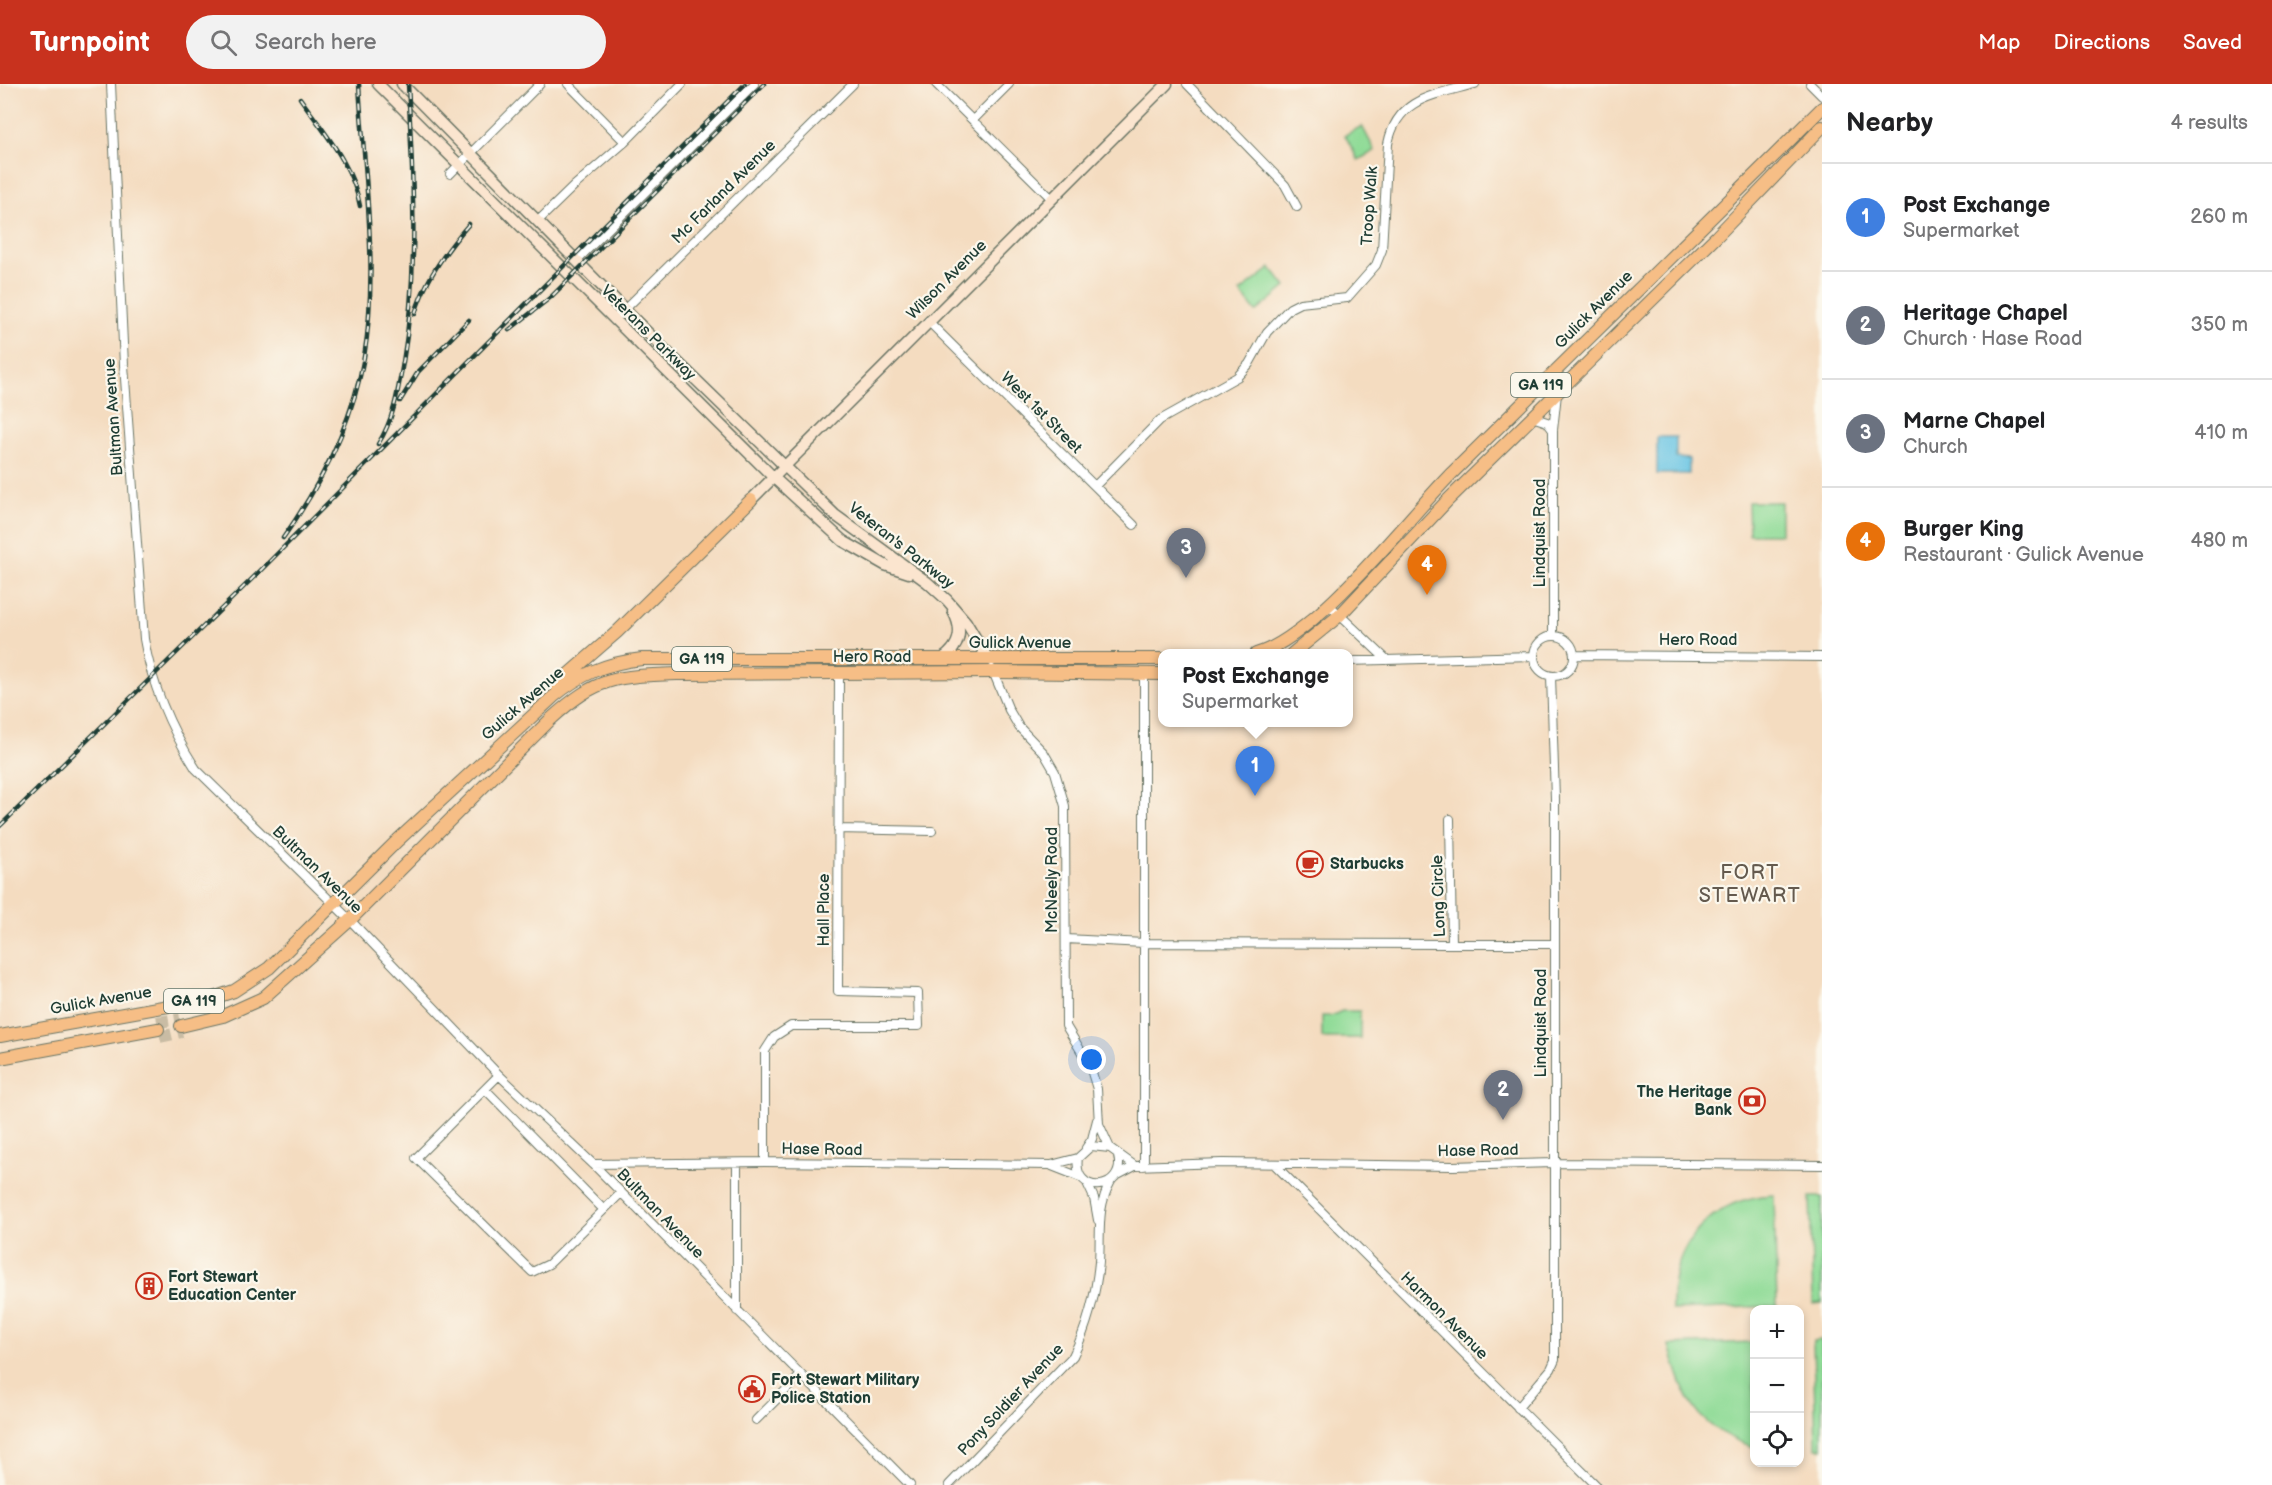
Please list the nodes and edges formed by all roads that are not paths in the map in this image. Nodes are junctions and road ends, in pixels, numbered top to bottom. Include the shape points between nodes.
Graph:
1 (111, 84) edge
2 (378, 84) edge
3 (540, 84) edge
4 (568, 84) edge
5 (682, 84) edge
6 (754, 84) edge
7 (853, 84) edge
8 (936, 84) edge
9 (1009, 84) edge
10 (1167, 84) edge
11 (1187, 84) edge
12 (1475, 84) edge
13 (1810, 84) edge
14 (407, 87) edge
15 (1822, 96) edge
16 (1822, 108) edge
17 (973, 120) junction
18 (1822, 127) edge
19 (625, 142) junction
20 (470, 153) junction
21 (454, 170) junction
22 (1051, 198) junction
23 (1297, 207) dead end
24 (538, 222) junction
25 (577, 260) junction
26 (625, 309) junction
27 (614, 320) junction
28 (928, 321) junction
29 (1557, 393) junction
30 (1532, 417) junction
31 (1553, 430) junction
32 (784, 465) junction
33 (773, 477) junction
34 (1095, 486) junction
35 (751, 500) joint
36 (1134, 525) dead end
37 (918, 576) junction
38 (947, 600) junction
39 (1328, 604) junction
40 (1340, 615) junction
41 (1553, 636) junction
42 (1266, 649) edge
43 (1298, 649) edge
44 (1574, 655) junction
45 (1534, 656) junction
46 (1822, 657) edge
47 (942, 659) junction
48 (988, 659) junction
49 (1158, 659) edge
50 (1387, 660) junction
51 (1353, 661) edge
52 (994, 672) junction
53 (839, 674) junction
54 (1158, 674) edge
55 (1144, 675) junction
56 (1551, 676) junction
57 (500, 746) junction
58 (1450, 819) dead end
59 (838, 829) junction
60 (932, 831) dead end
61 (333, 904) junction
62 (350, 920) junction
63 (1066, 939) junction
64 (1144, 943) junction
65 (1452, 944) junction
66 (1555, 944) junction
67 (184, 1025) tunnel mouth
68 (158, 1029) tunnel mouth
69 (0, 1036) edge
70 (0, 1058) edge
71 (499, 1075) junction
72 (485, 1089) junction
73 (1098, 1116) junction
74 (1086, 1148) junction
75 (1110, 1148) junction
76 (1118, 1156) junction
77 (1078, 1158) junction
78 (765, 1162) junction
79 (1554, 1163) junction
80 (593, 1164) junction
81 (737, 1164) junction
82 (1275, 1164) junction
83 (1822, 1165) edge
84 (1051, 1166) junction
85 (1140, 1166) junction
86 (1114, 1178) junction
87 (1084, 1180) junction
88 (620, 1194) junction
89 (604, 1210) junction
90 (1098, 1221) junction
91 (737, 1311) junction
92 (801, 1374) junction
93 (1518, 1408) junction
94 (756, 1420) dead end
95 (910, 1485) edge
96 (949, 1485) edge
97 (1596, 1485) edge

1 - 61 street, Bultman Avenue via 135,520 151,679 170,724 196,769
2 - 21 main road, Veterans Parkway
3 - 20 street
4 - 19 street
5 - 19 street
6 - 25 street
7 - 26 street, Mc Farland Avenue
8 - 17 street
9 - 17 street
10 - 22 main road, Wilson Avenue
11 - 23 street via 1285,186
12 - 34 street, Troop Walk via 1420,99 1397,117 1388,144 1382,250 1376,265 1347,298 1300,303 1290,308 1267,332 1237,377 1160,420
13 - 15 street
14 - 20 main road, Veterans Parkway
16 - 39 main road, Gulick Avenue / GA 119 via 1449,477
17 - 22 street
18 - 29 main road, Gulick Avenue / GA 119
19 - 24 street
20 - 21 street
20 - 24 main road, Veterans Parkway
21 - 27 main road, Veterans Parkway
22 - 28 main road, Wilson Avenue
24 - 25 main road, Veterans Parkway
25 - 26 main road, Veterans Parkway
26 - 27 street, Mc Farland Avenue
26 - 32 main road, Veterans Parkway
27 - 33 main road, Veterans Parkway
28 - 32 main road, Wilson Avenue
28 - 34 street, West 1st Street
29 - 30 main road, Gulick Avenue / GA 119
29 - 31 street, Lindquist Road
30 - 31 street via 1547,422
30 - 40 main road, Gulick Avenue / GA 119
31 - 41 street, Lindquist Road
32 - 33 main road, Wilson Avenue
32 - 37 main road, Veteran's Parkway via 835,515
33 - 35 main road, Wilson Avenue
33 - 37 main road, Veterans Parkway via 862,554
34 - 36 street, West 1st Street
35 - 57 main road via 617,632 561,680
37 - 38 main road, Veteran's Parkway
38 - 47 main road via 957,618 960,636 956,648
38 - 48 main road, Veteran's Parkway via 966,622
39 - 40 street
39 - 42 main road, Gulick Avenue / GA 119 via 1290,637
40 - 43 main road, Gulick Avenue / GA 119
40 - 50 street
41 - 44 street via 1568,641
41 - 45 street via 1536,645
44 - 46 street, Hero Road
44 - 56 street via 1567,671
45 - 50 street
45 - 56 street via 1538,669
47 - 48 main road, Gulick Avenue / GA 119
47 - 57 main road, Gulick Avenue / GA 119 via 617,662 591,670 569,683
48 - 49 main road, Gulick Avenue / GA 119
48 - 52 street, McNeely Road
50 - 51 street
52 - 53 main road, Hero Road / GA 119
52 - 55 main road, Hero Road / GA 119
52 - 63 street, McNeely Road via 1009,710 1044,753 1061,788 1066,819
53 - 59 street, Hall Place
53 - 62 main road, Hero Road / GA 119 via 635,675 606,680 551,719
54 - 55 main road, Hero Road / GA 119
55 - 64 street
56 - 66 street, Lindquist Road
57 - 61 main road, Gulick Avenue / GA 119
58 - 65 street, Long Circle
59 - 60 street
59 - 78 street, Hall Place via 838,991 918,993 919,1026 791,1026 774,1037 765,1051
61 - 62 street, Bultman Avenue
61 - 69 main road, Gulick Avenue / GA 119 via 269,968 234,991
62 - 67 main road, GA 119 via 262,998 223,1016
62 - 71 street, Bultman Avenue
63 - 64 street
63 - 73 street, McNeely Road via 1066,1026 1090,1066 1097,1089
64 - 65 street
64 - 85 street
65 - 66 street, Long Circle
66 - 79 street, Lindquist Road
68 - 70 main road
71 - 72 street
71 - 80 street, Bultman Avenue
72 - 89 street
72 - 89 street via 416,1158 532,1272 549,1264
73 - 74 street
73 - 75 street
74 - 75 street
74 - 77 street
75 - 76 street
76 - 85 street
76 - 86 street
77 - 84 street
77 - 87 street via 1077,1166
78 - 81 street, Hase Road
78 - 84 street, Hase Road
79 - 82 street, Hase Road
79 - 83 street, Hase Road
79 - 93 street, Lindquist Road via 1556,1360
80 - 81 street, Hase Road
80 - 88 street, Bultman Avenue
81 - 91 street
82 - 85 street, Hase Road
82 - 93 street, Harmon Avenue
84 - 87 street
85 - 86 street
86 - 87 street via 1097,1186
86 - 90 street via 1104,1196
87 - 90 street via 1094,1198
88 - 89 street
88 - 91 street, Bultman Avenue
90 - 96 street, Pony Soldier Avenue via 1097,1278 1083,1337 1073,1356
91 - 92 street, Bultman Avenue
92 - 94 street
92 - 95 street, Bultman Avenue
93 - 97 street, Harmon Avenue

